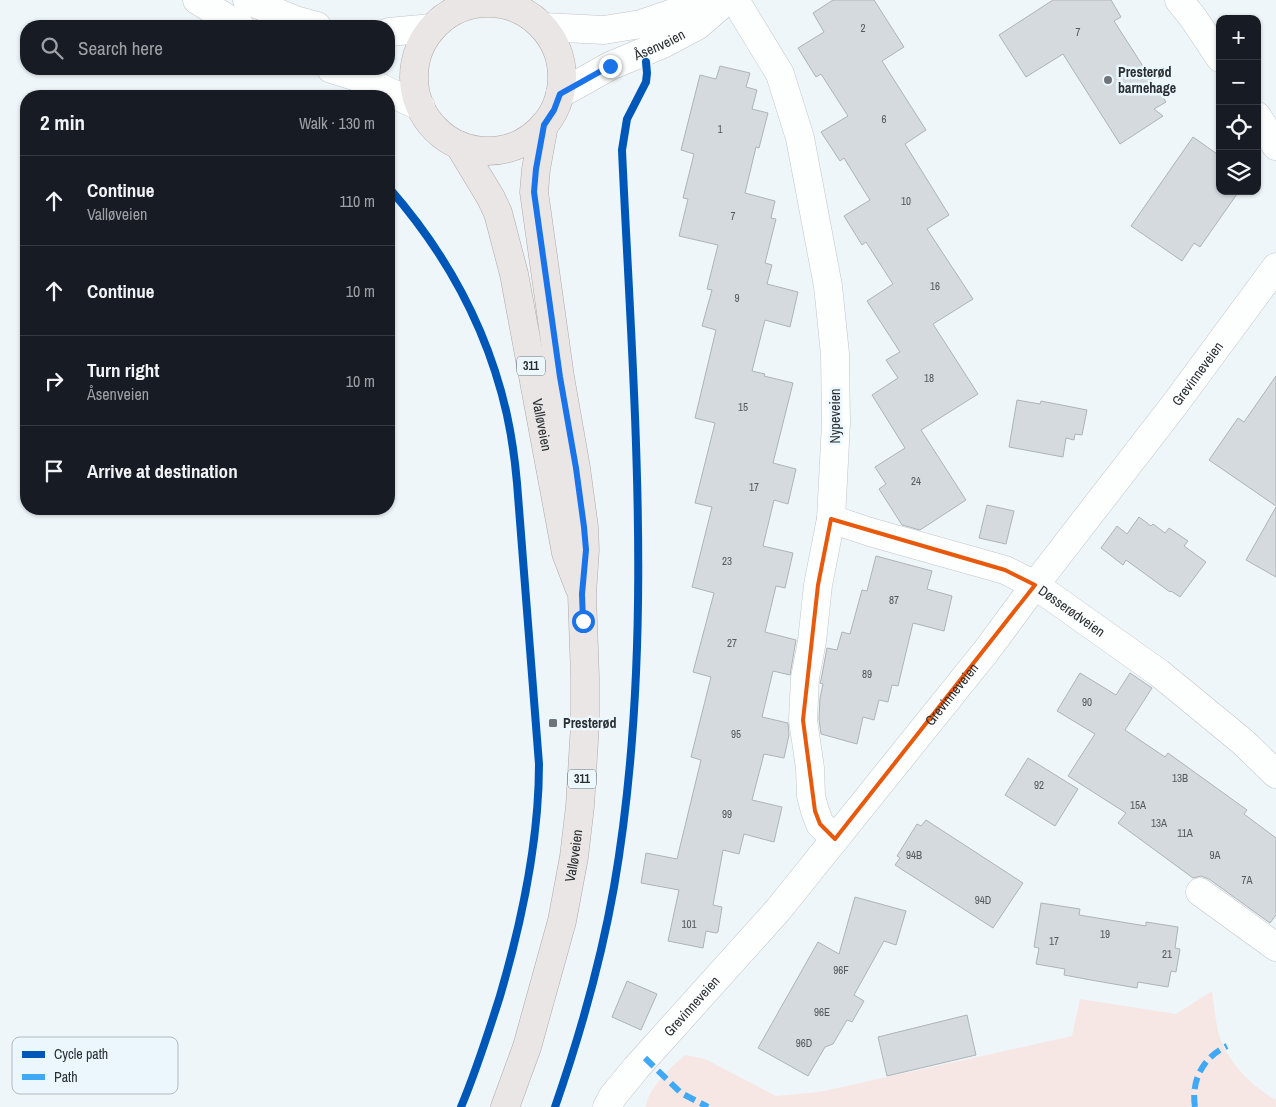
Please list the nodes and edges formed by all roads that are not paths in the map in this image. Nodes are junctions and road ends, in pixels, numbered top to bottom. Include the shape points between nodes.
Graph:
1 (197, 0) edge
2 (247, 0) edge
3 (711, 0) edge
4 (727, 0) edge
5 (735, 0) edge
6 (1179, 0) edge
7 (445, 14) edge
8 (535, 15) edge
9 (230, 20) edge
10 (295, 20) edge
11 (395, 30) edge
12 (1216, 52) edge
13 (348, 75) edge
14 (385, 90) edge
15 (560, 94) junction
16 (395, 95) edge
17 (421, 107) junction
18 (1261, 122) edge
19 (544, 125) junction
20 (459, 145) junction
21 (1276, 146) edge
22 (1276, 267) edge
23 (831, 518) junction
24 (1034, 585) junction
25 (582, 594) junction
26 (1276, 774) edge
27 (835, 839) junction
28 (1200, 892) dead end
29 (1276, 947) edge
30 (505, 1107) edge
31 (607, 1107) edge

1 - 9 street
2 - 10 street
3 - 8 street, Åsenveien via 642,24 604,30
4 - 15 street, Åsenveien via 696,26 610,66
5 - 23 street, Nypeveien via 780,74 800,138 826,276 834,354 836,423
6 - 12 street
7 - 8 main road via 483,3 500,4
7 - 11 street
7 - 17 main road, 311 via 422,42 416,58 414,74
8 - 15 main road, 311 via 554,42 560,58
13 - 14 street
15 - 19 main road, 311
16 - 17 street
17 - 20 main road, 311 via 430,123
18 - 21 street
19 - 20 main road, 311 via 526,140 505,149 474,150
19 - 25 main road, Valløveien / 311 via 536,169 535,201 584,527 586,550
20 - 25 main road, Valløveien / 311 via 491,198 502,229 514,274 566,553
22 - 24 street, Grevinneveien via 1175,404
23 - 24 street, Døsserødveien via 1005,570
23 - 27 street, Nypeveien via 818,585 802,720 815,811 820,824
24 - 26 street, Døsserødveien via 1159,674 1243,742
24 - 27 street, Grevinneveien via 987,650
25 - 30 main road, Valløveien / 311 via 585,724 574,857 552,961 527,1047
27 - 31 street, Grevinneveien via 778,910 636,1068
28 - 29 street

